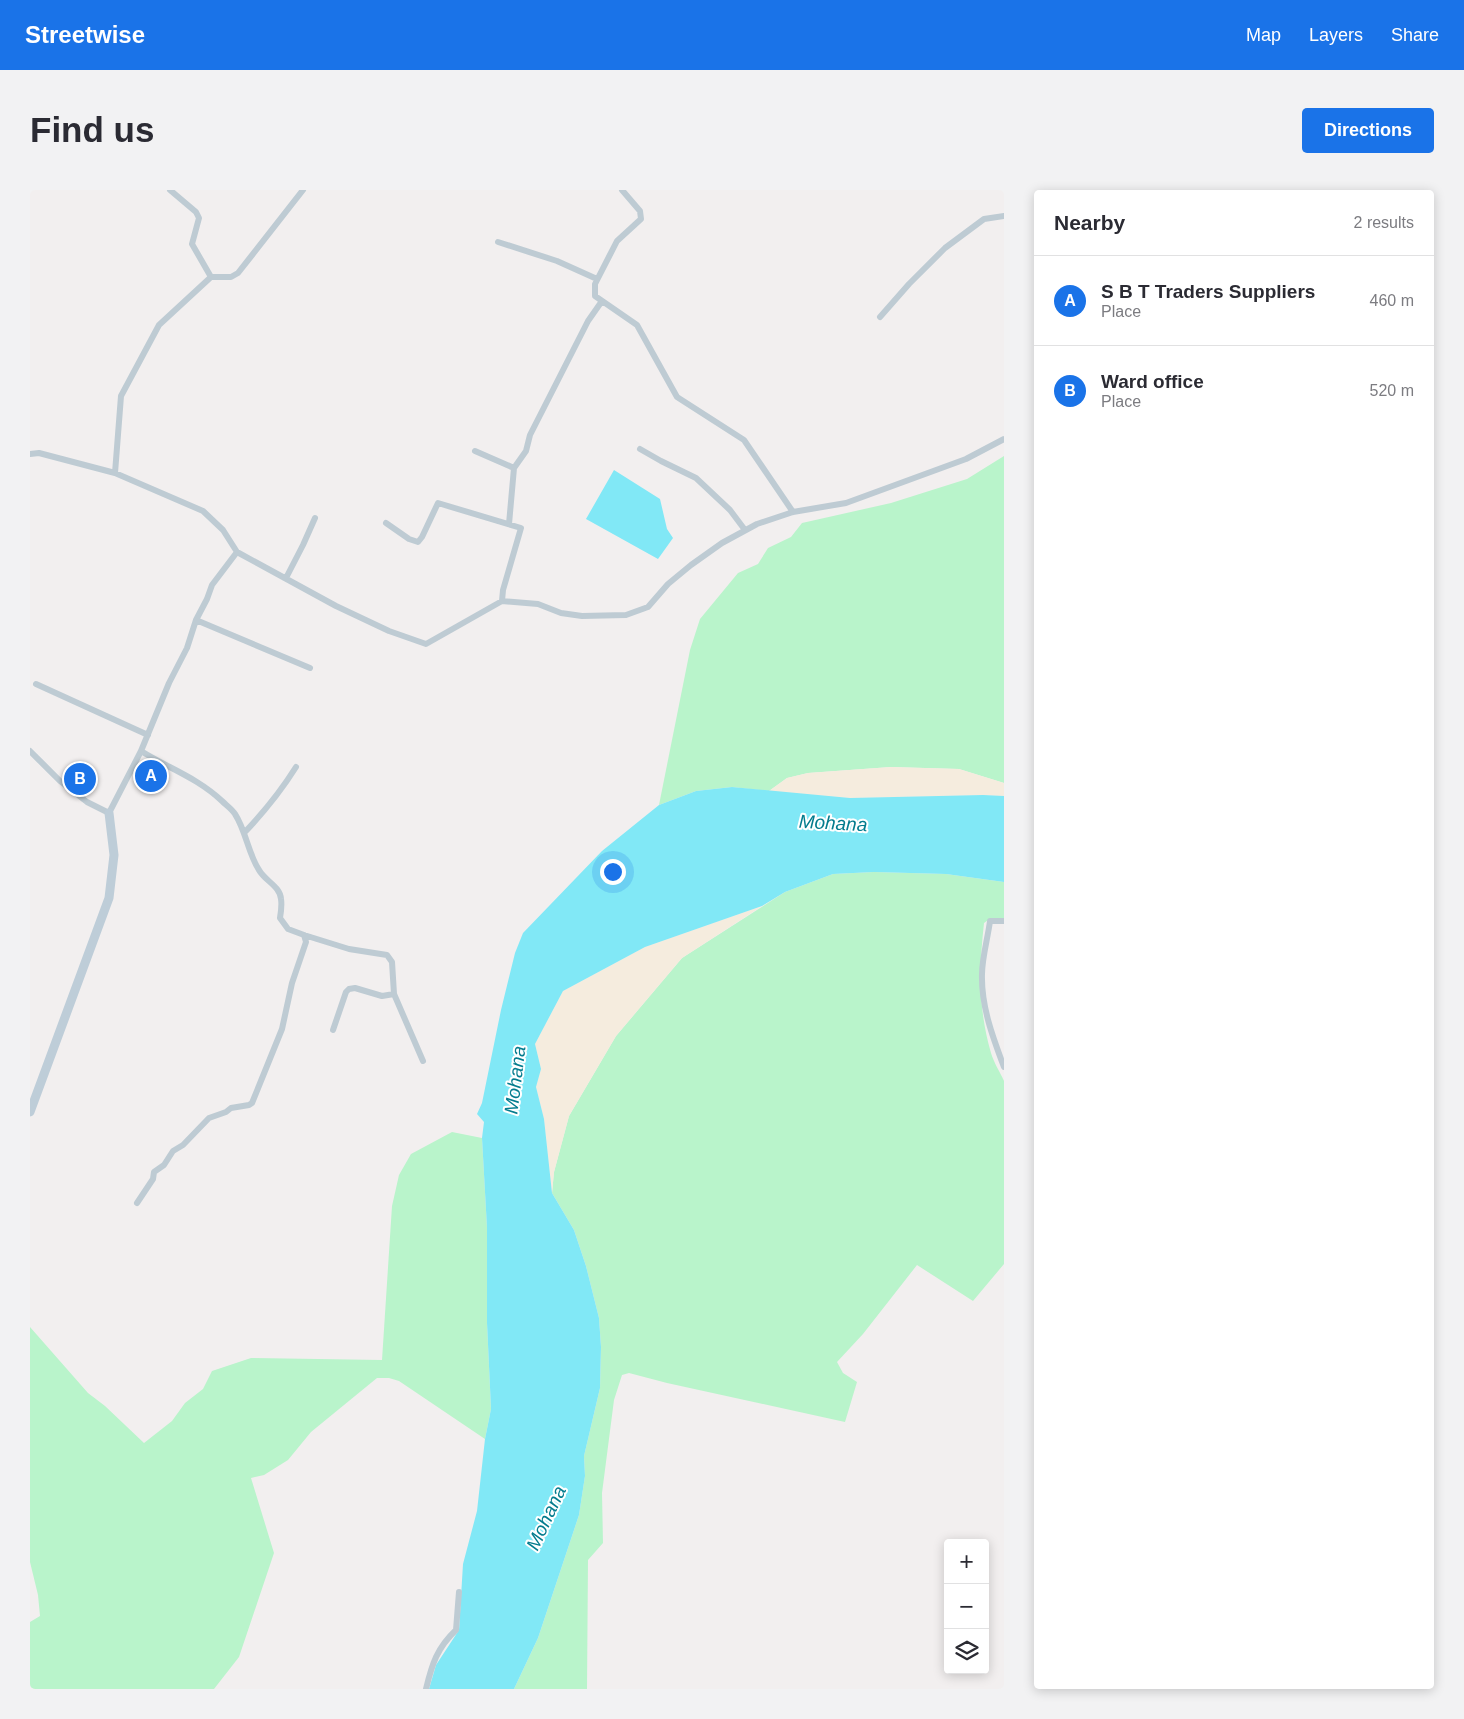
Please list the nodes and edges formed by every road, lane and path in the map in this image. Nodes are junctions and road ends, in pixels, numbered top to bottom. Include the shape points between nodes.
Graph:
1 (170, 190) edge
2 (304, 190) edge
3 (622, 190) edge
4 (1004, 216) edge
5 (498, 242) dead end
6 (212, 277) junction
7 (597, 279) junction
8 (602, 301) junction
9 (880, 317) dead end
10 (1004, 440) edge
11 (640, 449) dead end
12 (475, 451) dead end
13 (30, 454) edge
14 (514, 468) junction
15 (115, 473) junction
16 (793, 512) junction
17 (315, 518) dead end
18 (386, 523) dead end
19 (509, 524) junction
20 (745, 530) junction
21 (236, 552) junction
22 (286, 578) junction
23 (502, 602) junction
24 (196, 620) junction
25 (310, 668) dead end
26 (36, 684) dead end
27 (148, 735) junction
28 (30, 751) edge
29 (141, 751) junction
30 (296, 768) dead end
31 (109, 813) junction
32 (244, 833) junction
33 (1004, 921) edge
34 (304, 935) junction
35 (394, 994) junction
36 (333, 1030) dead end
37 (423, 1061) dead end
38 (1004, 1067) edge
39 (30, 1112) edge
40 (137, 1203) dead end
41 (459, 1592) dead end
42 (426, 1689) edge

1 - 6 street via 199,218 192,244
2 - 6 street via 238,273 231,277
3 - 7 street via 640,211 641,219 617,241
4 - 9 street via 984,220 945,248
5 - 7 street via 557,261
6 - 15 street via 159,325 121,396
7 - 8 street via 595,296
8 - 14 street via 530,434 526,451
8 - 16 street via 637,325 677,397 744,440
10 - 16 street via 966,459 846,502
11 - 20 street via 696,478 730,510
12 - 14 street
13 - 15 street via 38,453
14 - 19 street
15 - 21 street via 203,511 223,530
16 - 20 street
17 - 22 street
18 - 19 street via 418,542 438,503
19 - 23 street via 521,528
20 - 23 street via 690,565 648,606 626,614 582,616 561,613 538,604
21 - 22 street
21 - 24 street via 212,585
22 - 23 street via 389,631 426,644
24 - 25 street
24 - 27 street
26 - 27 street
27 - 29 street
28 - 31 street via 60,781 87,802
29 - 31 street
29 - 32 street via 212,792 235,813
30 - 32 street
31 - 39 main road via 114,855 109,898
32 - 34 street via 259,871 279,890 282,900 280,918 288,929
33 - 38 street via 990,920 982,974 986,1012
34 - 35 street via 349,949 388,956 392,962
34 - 40 street via 306,942 292,983 282,1029 252,1104 231,1108 209,1118 154,1172
35 - 36 street via 382,996 349,989
35 - 37 street
41 - 42 street via 456,1630 444,1642 432,1663

